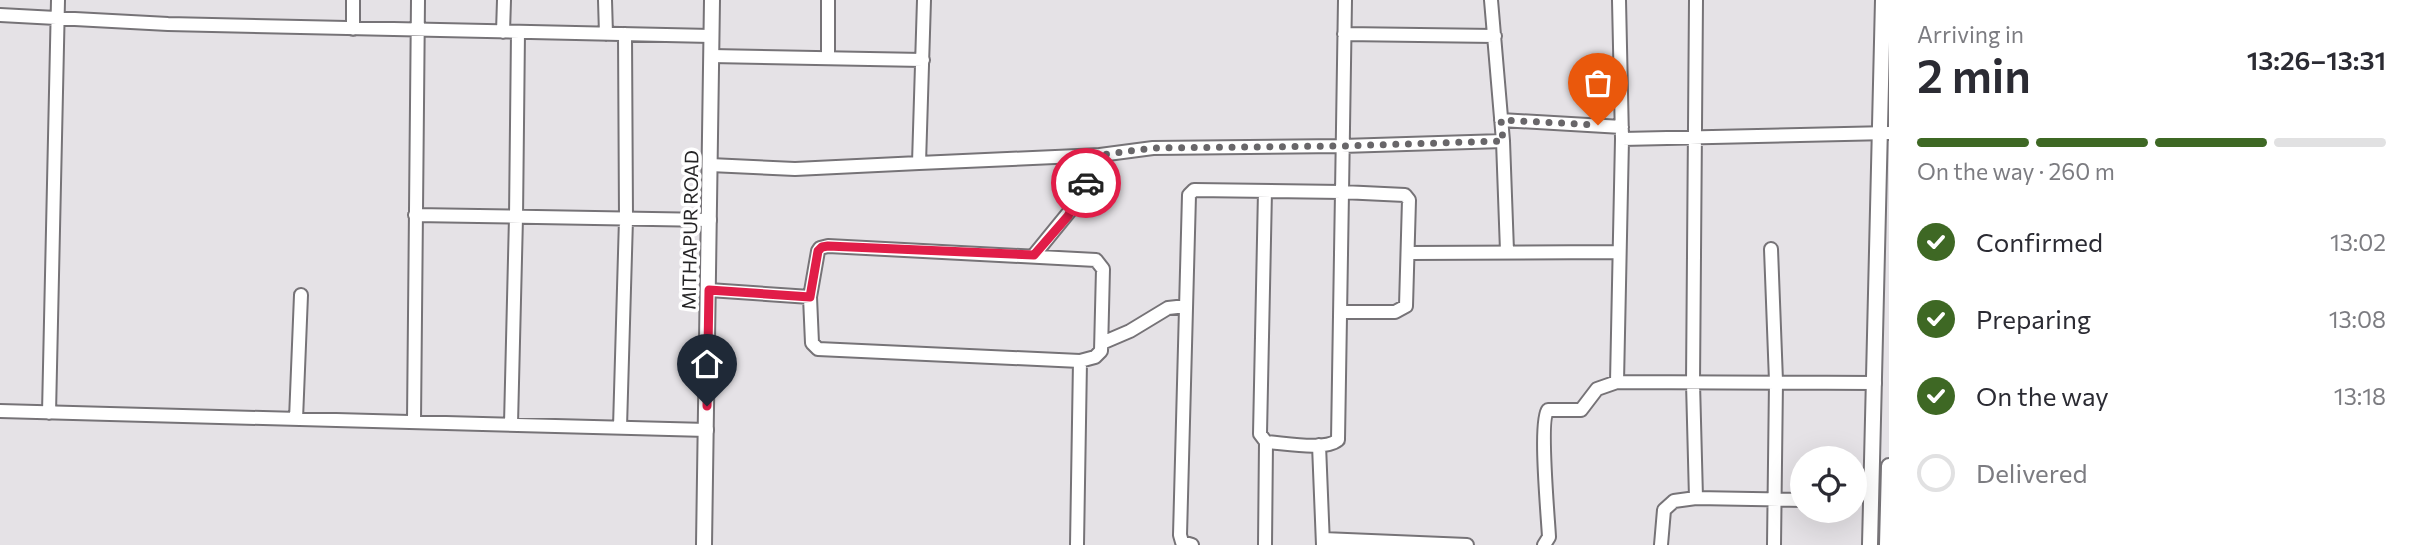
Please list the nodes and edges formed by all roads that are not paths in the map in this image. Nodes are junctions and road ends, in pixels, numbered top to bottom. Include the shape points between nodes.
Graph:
1 (58, 0) edge
2 (354, 0) edge
3 (418, 0) edge
4 (504, 0) edge
5 (605, 0) edge
6 (712, 0) edge
7 (828, 0) edge
8 (924, 0) edge
9 (1345, 0) edge
10 (1491, 0) edge
11 (1619, 0) edge
12 (1696, 0) edge
13 (1883, 0) edge
14 (0, 15) edge
15 (57, 18) junction
16 (353, 29) junction
17 (419, 30) junction
18 (503, 32) junction
19 (518, 32) junction
20 (606, 34) junction
21 (625, 34) junction
22 (1344, 34) junction
23 (711, 36) junction
24 (1494, 36) junction
25 (711, 56) junction
26 (828, 57) junction
27 (923, 60) junction
28 (1501, 120) junction
29 (1622, 133) junction
30 (1884, 134) edge
31 (1693, 138) junction
32 (1503, 141) junction
33 (1342, 146) junction
34 (1100, 155) junction
35 (919, 163) junction
36 (710, 165) junction
37 (1265, 191) junction
38 (1342, 192) junction
39 (415, 215) junction
40 (516, 217) junction
41 (626, 219) junction
42 (710, 220) junction
43 (1771, 249) dead end
44 (1507, 251) junction
45 (1618, 251) junction
46 (1409, 253) junction
47 (1034, 255) junction
48 (709, 290) junction
49 (302, 295) dead end
50 (810, 297) junction
51 (1186, 306) junction
52 (1340, 312) junction
53 (1102, 343) junction
54 (1080, 361) junction
55 (1617, 382) junction
56 (1776, 382) junction
57 (1693, 383) junction
58 (1875, 383) junction
59 (0, 411) edge
60 (49, 412) junction
61 (296, 419) junction
62 (414, 421) junction
63 (511, 424) junction
64 (620, 427) junction
65 (707, 430) junction
66 (1266, 442) junction
67 (1319, 445) junction
68 (1889, 466) edge
69 (1696, 498) junction
70 (1774, 500) junction
71 (1790, 500) edge
72 (1323, 542) edge
73 (704, 545) edge
74 (1077, 545) edge
75 (1192, 545) edge
76 (1265, 545) edge
77 (1467, 545) edge
78 (1544, 545) edge
79 (1661, 545) edge
80 (1774, 545) edge
81 (1870, 545) edge
82 (1887, 545) edge

1 - 15 street
2 - 16 street
3 - 17 street
4 - 18 street
5 - 20 street
6 - 23 street, MITHAPUR ROAD
7 - 26 street
8 - 27 street
9 - 22 street
10 - 24 street
11 - 29 street
12 - 31 street
13 - 30 street
14 - 15 street
15 - 16 street
15 - 60 street
16 - 17 street
17 - 18 street
17 - 39 street
18 - 19 street
19 - 20 street
19 - 40 street
20 - 21 street
21 - 23 street
21 - 41 street
22 - 24 street
22 - 33 street
23 - 25 street, MITHAPUR ROAD
24 - 28 street
25 - 26 street
25 - 36 street, MITHAPUR ROAD
26 - 27 street
27 - 35 street
28 - 29 street
28 - 32 street
29 - 31 street
29 - 45 street
30 - 31 street
30 - 58 street
31 - 57 street
32 - 33 street
32 - 44 street
33 - 34 street via 1153,148
33 - 38 street
34 - 35 street
34 - 47 street via 1078,201
35 - 36 street via 795,169
36 - 42 street, MITHAPUR ROAD
37 - 38 street
37 - 51 street via 1190,191
37 - 66 street via 1261,435
38 - 46 street via 1405,195 1409,200
38 - 52 street
39 - 40 street
39 - 62 street
40 - 41 street
40 - 63 street
41 - 42 street
41 - 64 street
42 - 48 street, MITHAPUR ROAD
43 - 56 street
44 - 45 street
44 - 46 street
45 - 55 street
46 - 52 street via 1404,310
47 - 50 street via 822,247
47 - 53 street via 1085,257 1101,264
48 - 50 street
48 - 65 street, MITHAPUR ROAD
49 - 61 street
50 - 54 street via 812,343 818,349
51 - 53 street via 1168,308
51 - 75 street via 1180,535 1182,542
52 - 67 street via 1338,438 1333,444
53 - 54 street via 1099,354
54 - 74 street
55 - 57 street
55 - 78 street via 1597,389 1581,410 1545,413 1549,537
56 - 57 street
56 - 58 street
56 - 70 street
57 - 69 street
58 - 81 street
59 - 60 street
60 - 61 street
61 - 62 street
62 - 63 street
63 - 64 street
64 - 65 street
65 - 73 street, MITHAPUR ROAD
66 - 67 street
66 - 76 street
67 - 72 street
68 - 82 street
69 - 70 street
69 - 79 street via 1666,507
70 - 71 street
70 - 80 street
72 - 77 street

